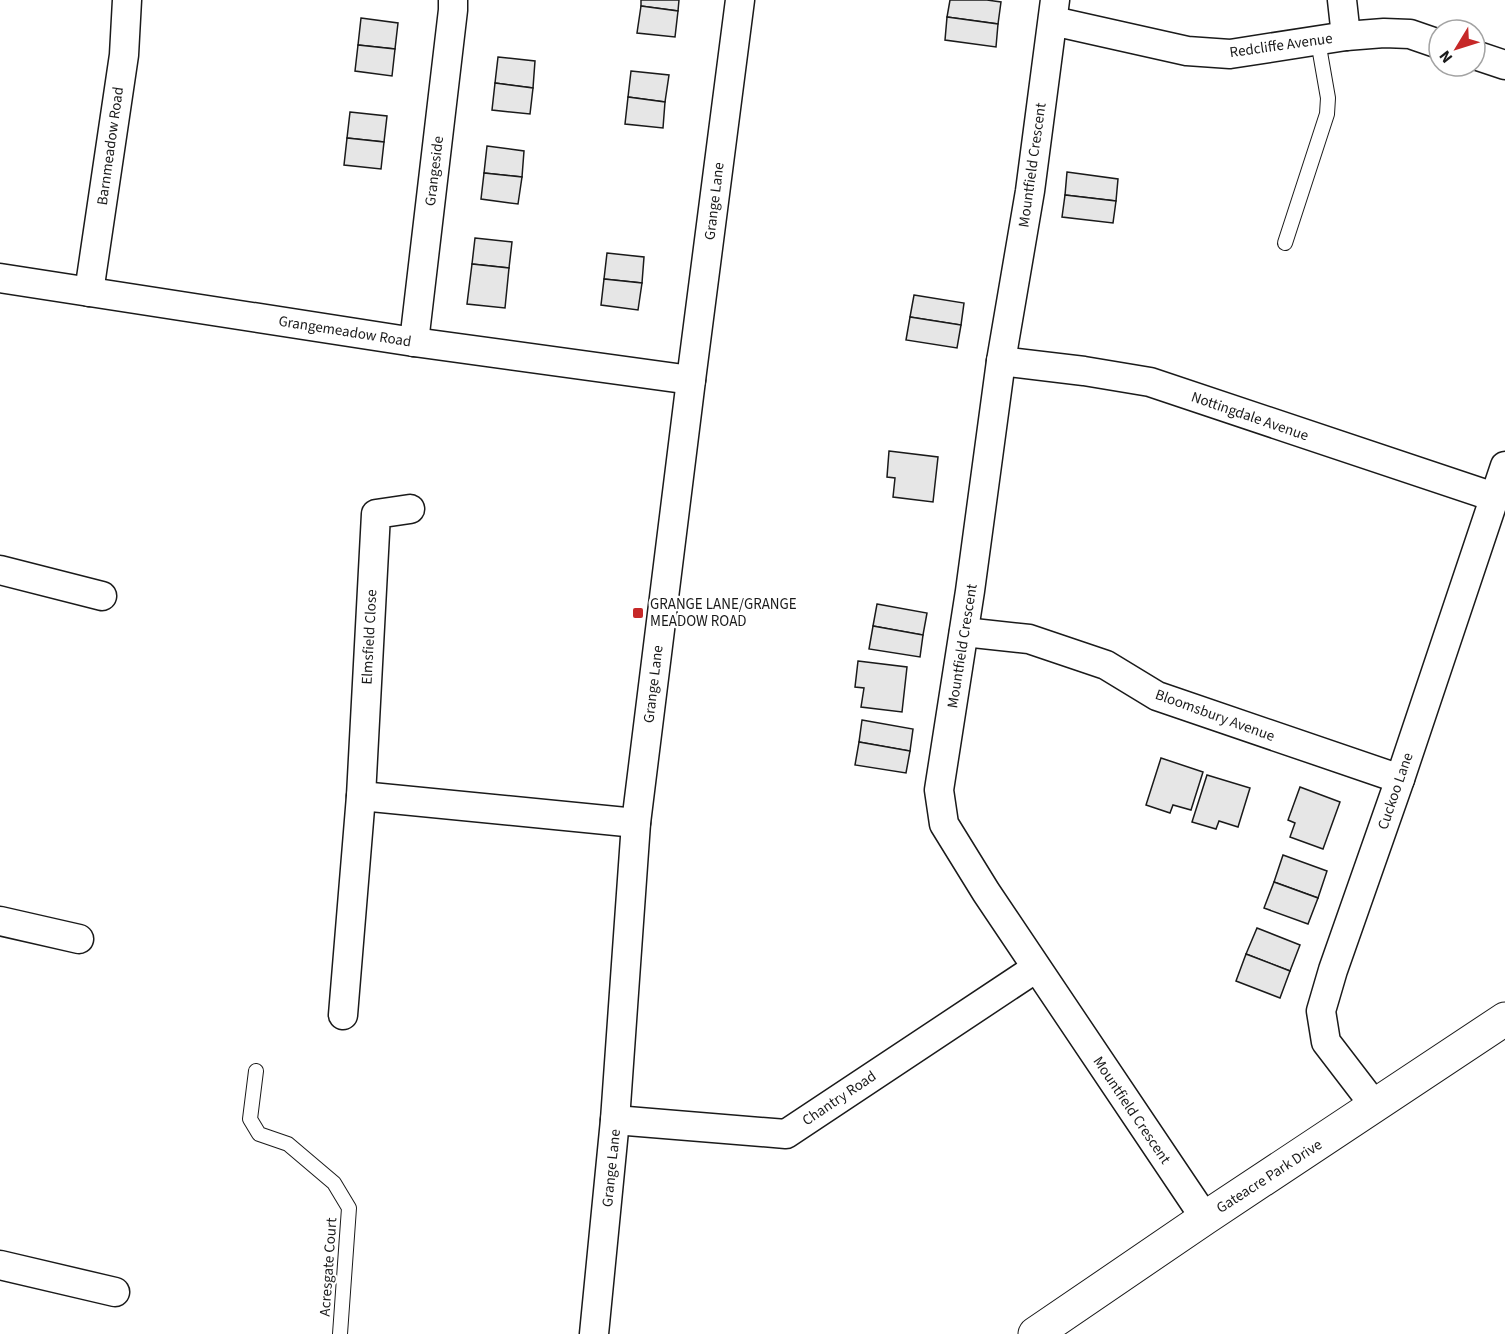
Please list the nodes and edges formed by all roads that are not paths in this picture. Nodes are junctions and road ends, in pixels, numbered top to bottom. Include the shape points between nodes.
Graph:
1 (127, 0) edge
2 (453, 0) edge
3 (740, 0) edge
4 (1342, 0) edge
5 (1054, 11) edge
6 (1346, 36) junction
7 (1318, 40) junction
8 (1427, 40) edge
9 (1487, 59) edge
10 (1505, 65) edge
11 (1285, 243) dead end
12 (0, 278) edge
13 (89, 292) junction
14 (414, 342) junction
15 (1000, 361) junction
16 (691, 380) junction
17 (1505, 466) edge
18 (1494, 497) junction
19 (410, 509) dead end
20 (0, 570) edge
21 (102, 596) dead end
22 (964, 632) junction
23 (1400, 779) junction
24 (361, 796) junction
25 (636, 823) junction
26 (0, 921) edge
27 (79, 939) dead end
28 (1036, 968) junction
29 (343, 1015) dead end
30 (1505, 1019) edge
31 (256, 1071) dead end
32 (1375, 1106) junction
33 (615, 1120) junction
34 (1205, 1218) junction
35 (0, 1265) edge
36 (115, 1292) dead end
37 (340, 1334) edge
38 (594, 1334) edge
39 (1035, 1334) edge

1 - 13 street, Barnmeadow Road via 124,55
2 - 14 street, Grangeside
3 - 16 street, Grange Lane
4 - 6 street
5 - 7 street, Redcliffe Avenue via 1187,51 1230,54
5 - 15 street, Mountfield Crescent via 1030,191
6 - 7 street, Redcliffe Avenue
6 - 8 street, Redcliffe Avenue via 1410,34
7 - 11 lane via 1327,114
9 - 10 street
12 - 13 street, Grangemeadow Road
13 - 14 street, Grangemeadow Road
14 - 16 street, Grangemeadow Road
15 - 18 street, Nottingdale Avenue via 1150,382
15 - 22 street, Mountfield Crescent
16 - 25 street, Grange Lane
17 - 18 street, Cuckoo Lane
18 - 23 street, Cuckoo Lane
19 - 24 street, Elmsfield Close via 376,514
20 - 21 street
22 - 23 street, Bloomsbury Avenue via 1029,639 1106,665 1157,696
22 - 28 street, Mountfield Crescent via 939,790 944,824
23 - 32 street, Cuckoo Lane via 1321,1011 1326,1042
24 - 25 street
24 - 29 street, Elmsfield Close
25 - 33 street, Grange Lane
26 - 27 street
28 - 33 street, Chantry Road via 786,1134
28 - 34 street, Mountfield Crescent
30 - 32 street, Gateacre Park Drive
31 - 37 lane, Acresgate Court via 250,1119 259,1134 288,1144 334,1183 349,1208
32 - 34 street, Gateacre Park Drive
33 - 38 street, Grange Lane
34 - 39 street, Gateacre Park Drive
35 - 36 street

